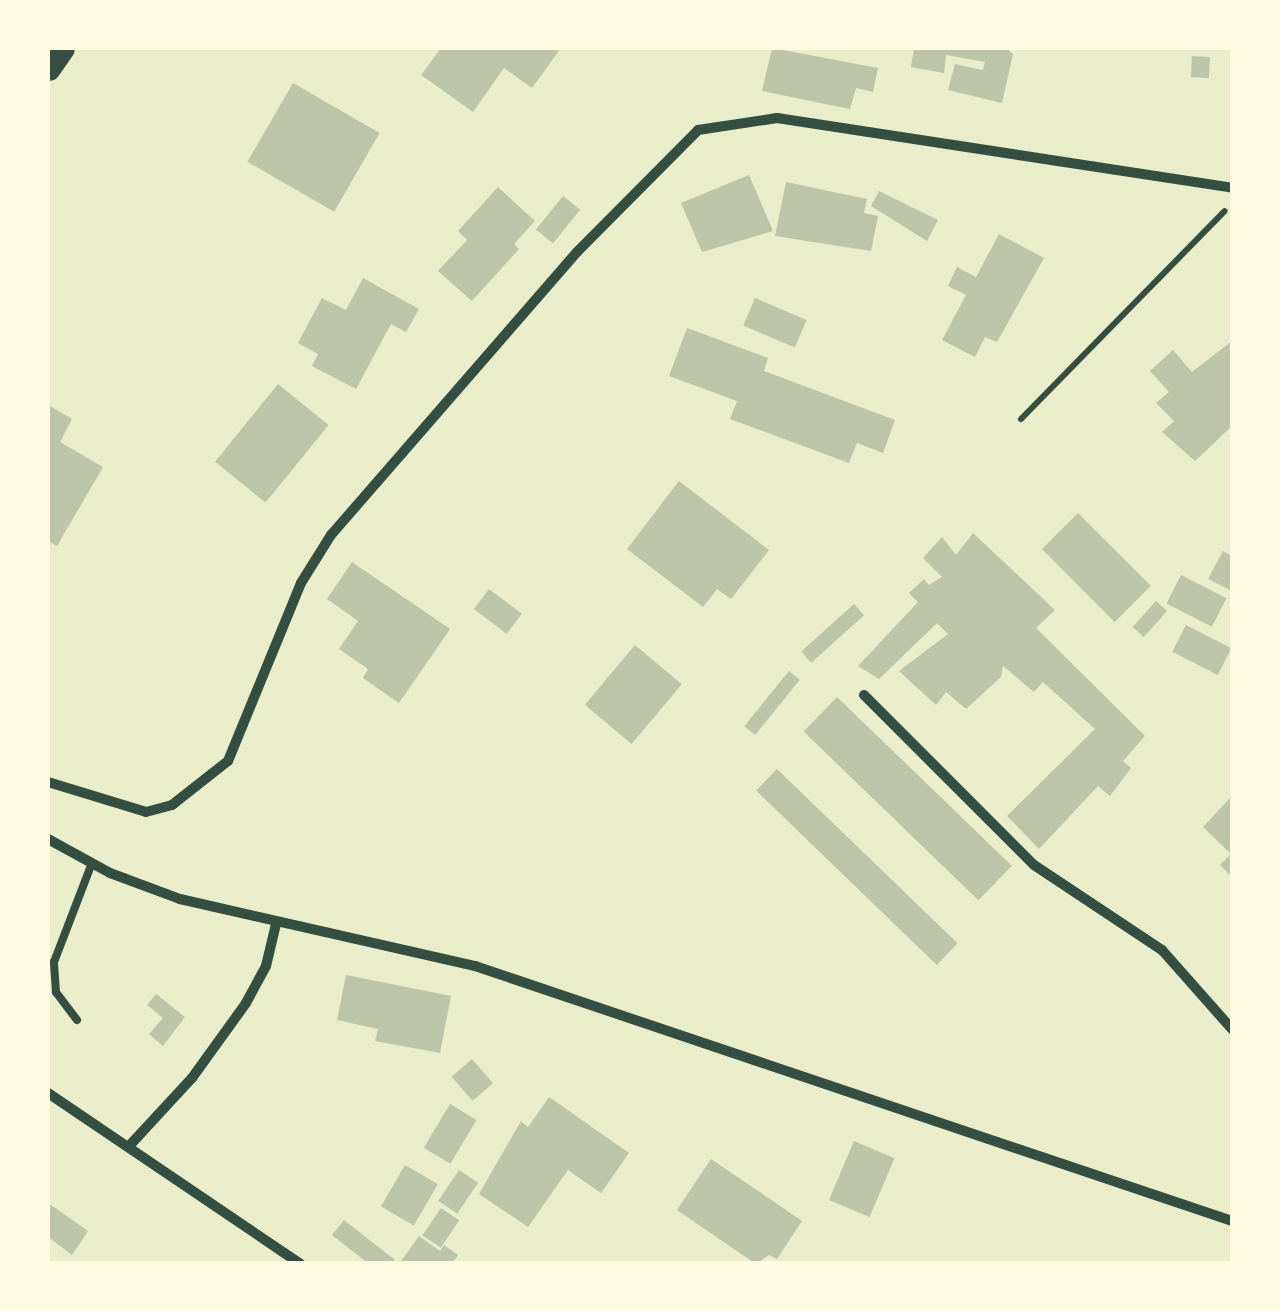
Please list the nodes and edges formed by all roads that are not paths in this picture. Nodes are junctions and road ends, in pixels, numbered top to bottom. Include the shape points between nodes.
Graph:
1 (62, 48) edge
2 (48, 68) edge
3 (1232, 188) edge
4 (864, 695) dead end
5 (48, 782) edge
6 (48, 839) edge
7 (92, 864) junction
8 (276, 924) junction
9 (77, 1020) dead end
10 (1232, 1029) edge
11 (48, 1093) edge
12 (131, 1144) junction
13 (1232, 1221) edge
14 (300, 1264) edge

1 - 2 main road
3 - 5 street via 777,118 698,130 627,197 331,535 301,583 228,760 172,805 146,812
4 - 10 street via 1034,865 1162,950
6 - 7 street
7 - 8 street via 180,899
7 - 9 lane via 54,962 56,992
8 - 12 street via 266,966 246,1003 192,1078
8 - 13 street via 475,966
11 - 12 street
12 - 14 street

